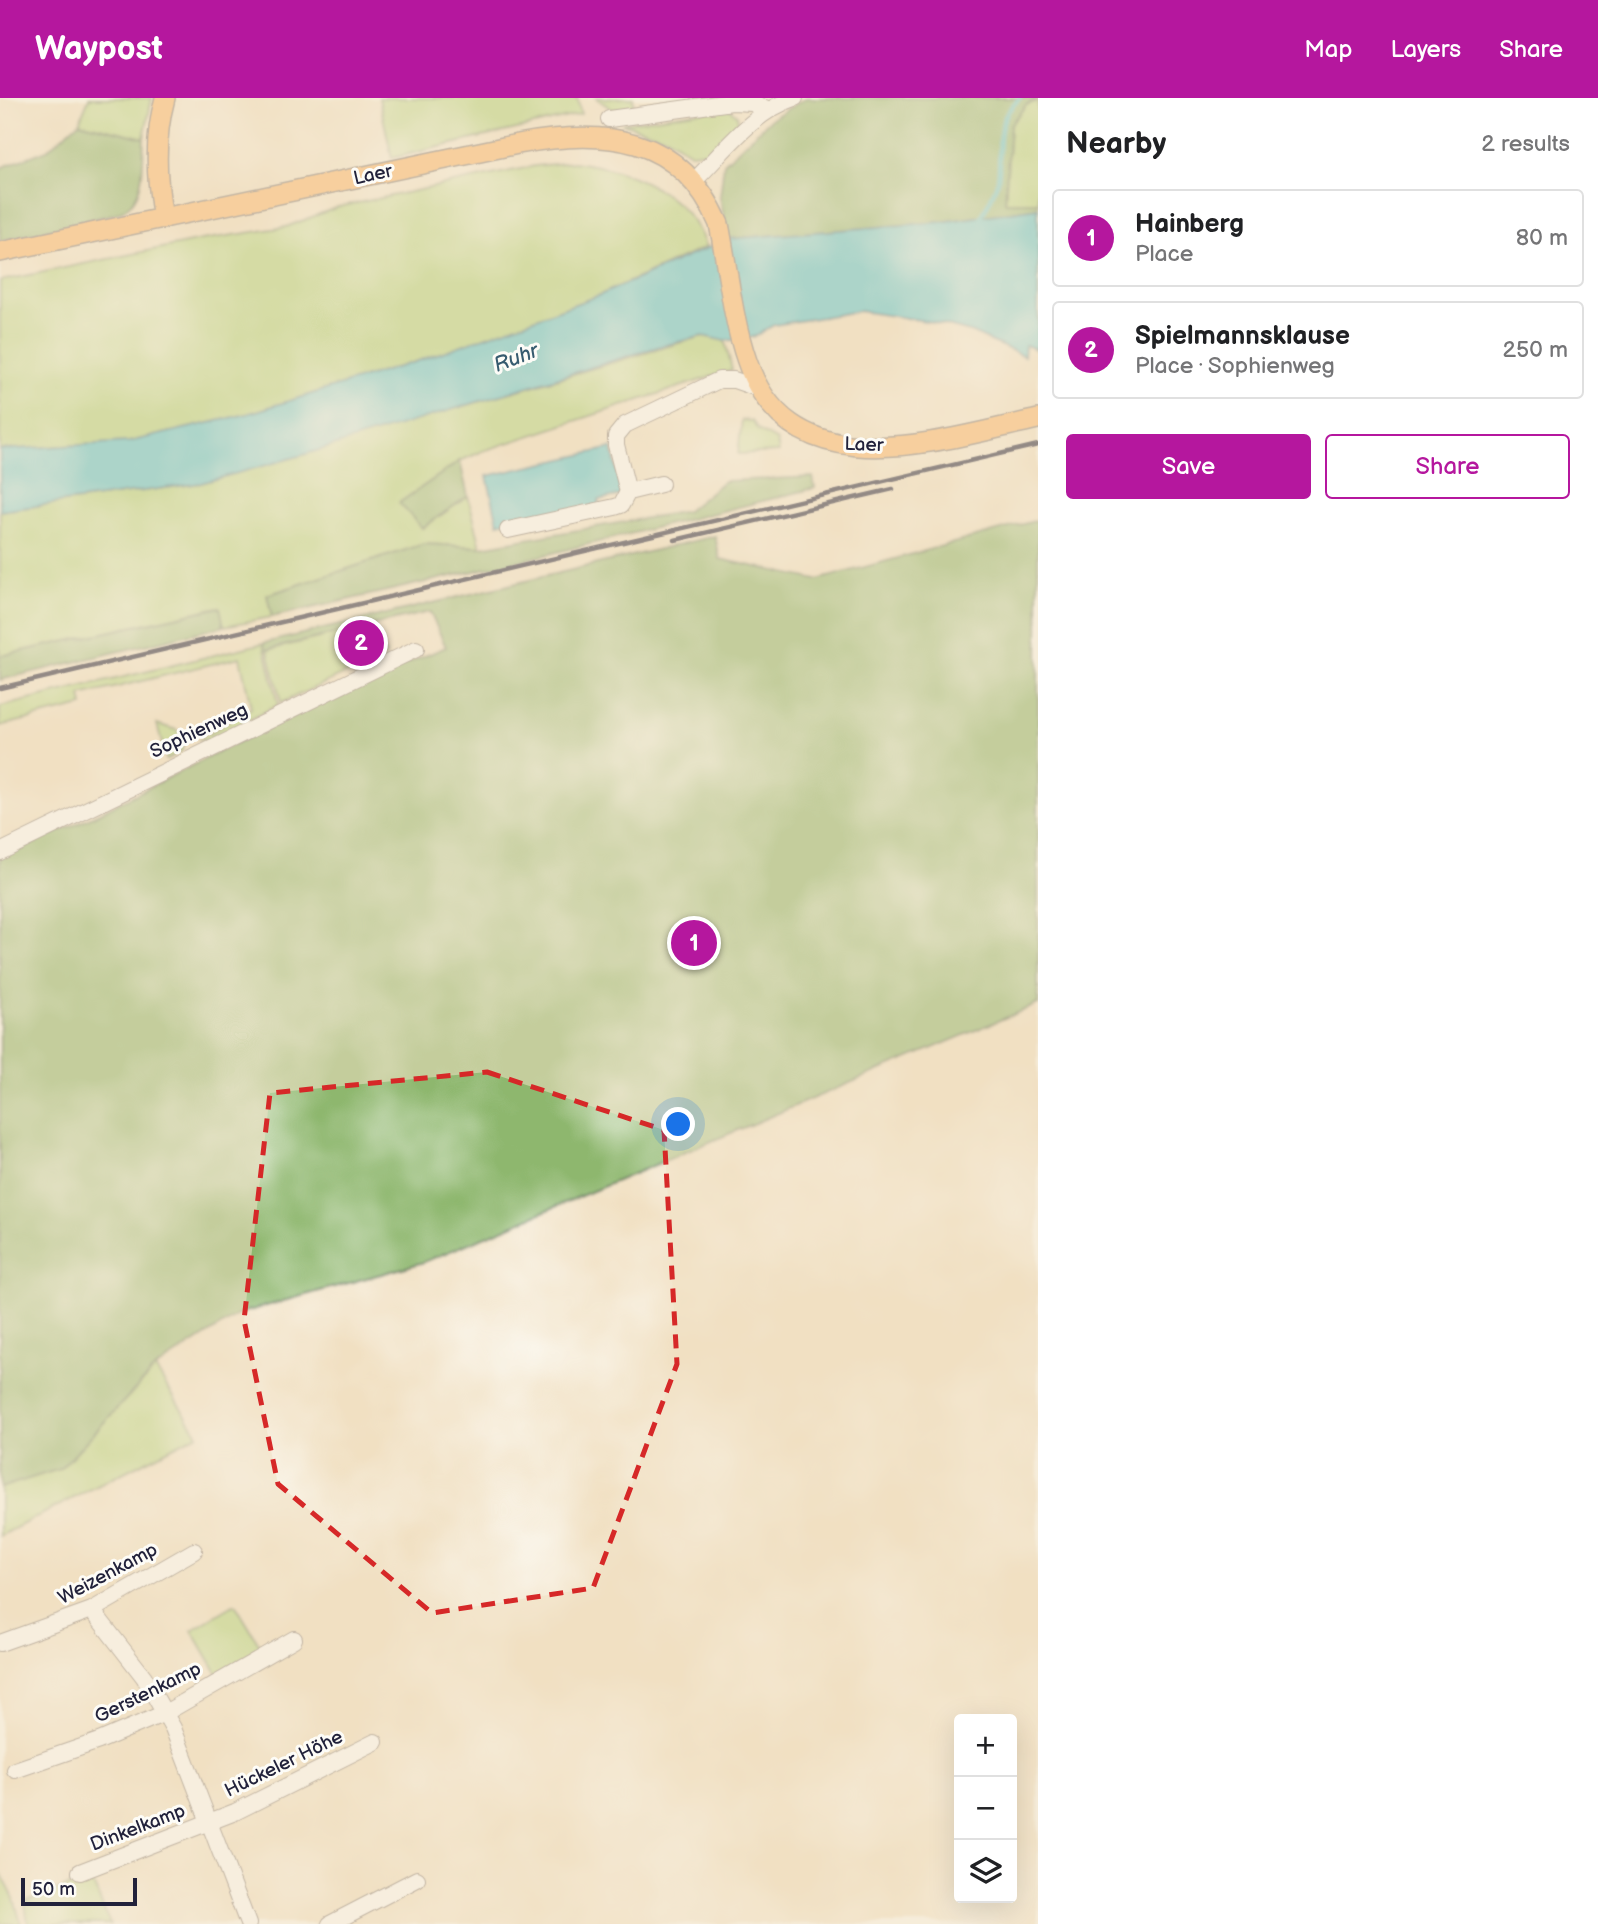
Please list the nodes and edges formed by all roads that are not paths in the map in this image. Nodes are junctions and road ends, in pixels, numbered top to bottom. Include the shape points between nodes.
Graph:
1 (165, 98) edge
2 (795, 98) edge
3 (767, 109) junction
4 (609, 119) dead end
5 (693, 182) junction
6 (163, 219) junction
7 (0, 252) edge
8 (760, 389) junction
9 (1038, 419) edge
10 (661, 484) dead end
11 (628, 492) junction
12 (508, 530) dead end
13 (416, 649) dead end
14 (0, 852) edge
15 (194, 1551) dead end
16 (92, 1610) junction
17 (294, 1639) dead end
18 (0, 1643) edge
19 (165, 1713) junction
20 (375, 1742) dead end
21 (15, 1770) dead end
22 (211, 1822) junction
23 (80, 1872) dead end
24 (417, 1880) dead end
25 (248, 1924) edge
26 (330, 1924) edge

1 - 6 main road via 156,146
2 - 3 street
3 - 4 street via 732,102
3 - 5 street
5 - 6 main road, Laer via 658,152 637,144 567,136
5 - 8 main road, Laer via 712,208 745,352
6 - 7 main road, Laer
8 - 9 main road, Laer via 782,414 811,435 855,447 918,442
8 - 11 street via 719,380 625,425 616,436
10 - 11 street
11 - 12 street via 615,507
13 - 14 street, Sophienweg
15 - 16 street, Weizenkamp
16 - 18 street, Weizenkamp
16 - 19 street, Hückeler Höhe
17 - 19 street, Gerstenkamp
19 - 21 street, Gerstenkamp
19 - 22 street, Hückeler Höhe
20 - 22 street, Hückeler Höhe
22 - 23 street, Dinkelkamp
22 - 25 street, Hückeler Höhe
24 - 26 street

